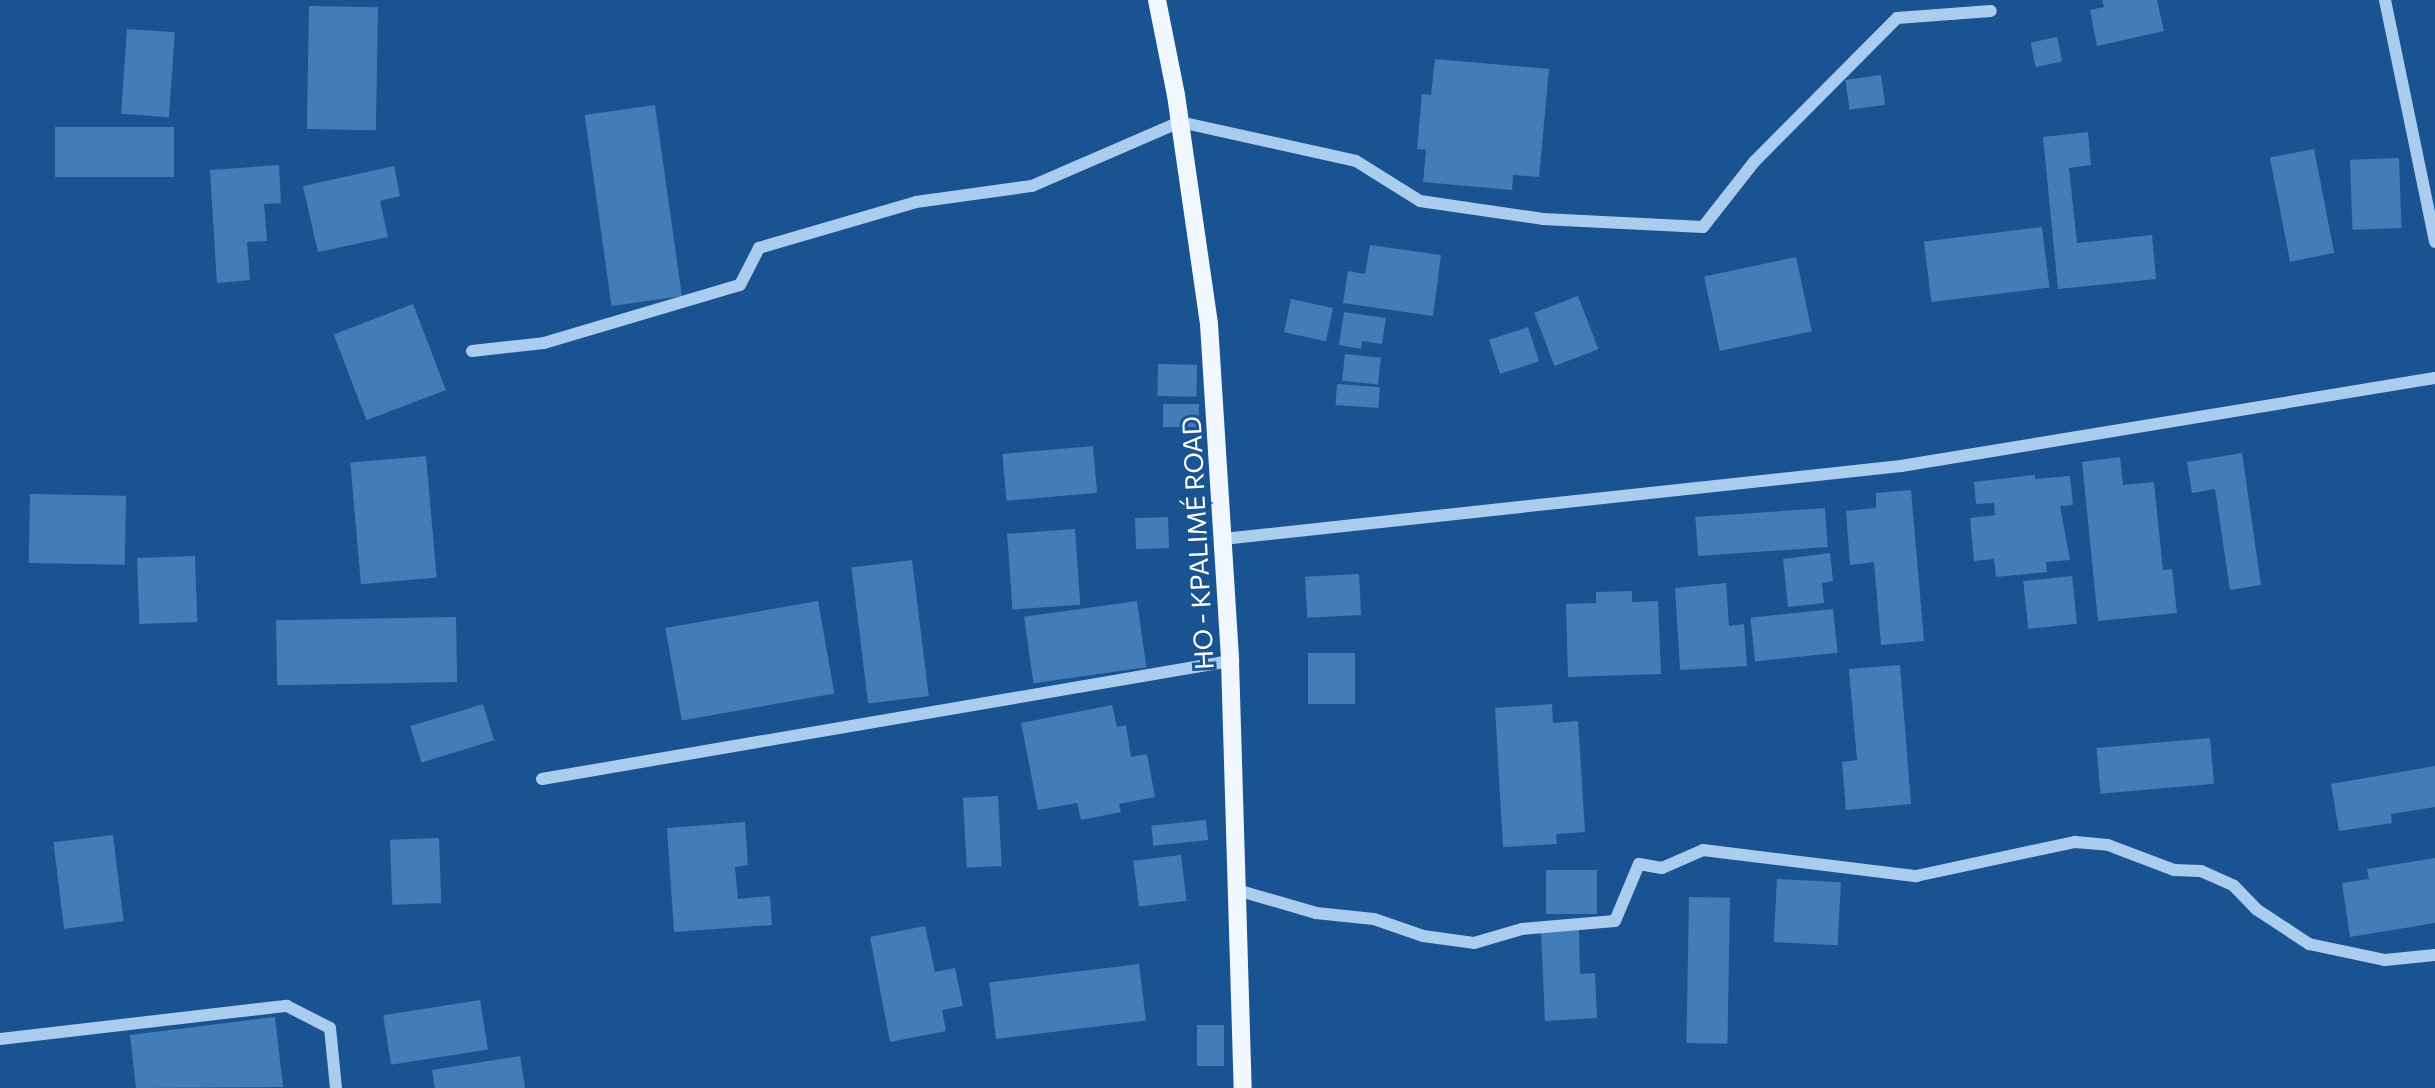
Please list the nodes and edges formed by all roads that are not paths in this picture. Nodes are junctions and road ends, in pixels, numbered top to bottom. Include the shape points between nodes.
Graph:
1 (1157, 0) edge
2 (2385, 0) edge
3 (1991, 11) dead end
4 (1180, 122) junction
5 (2435, 242) edge
6 (472, 351) dead end
7 (2435, 378) edge
8 (1223, 539) junction
9 (1230, 661) junction
10 (542, 779) dead end
11 (1237, 890) junction
12 (2435, 955) edge
13 (0, 1039) edge
14 (336, 1088) edge
15 (1243, 1088) edge

1 - 4 main road, HO - KPALIMÉ ROAD
2 - 5 street
3 - 4 street via 1897,18 1754,162 1703,227 1544,219 1420,201 1356,161
4 - 6 street via 1032,186 916,202 759,247 740,285 544,343
4 - 8 main road, HO - KPALIMÉ ROAD via 1209,324
7 - 8 street via 1901,466
8 - 9 main road, HO - KPALIMÉ ROAD
9 - 10 street
9 - 11 main road, HO - KPALIMÉ ROAD
11 - 12 street via 1317,913 1374,919 1423,936 1474,943 1522,929 1615,921 1639,864 1662,868 1703,849 1916,876 2075,842 2108,845 2174,870 2200,871 2234,887 2256,909 2309,943 2385,960
11 - 15 main road, HO - KPALIMÉ ROAD
13 - 14 street via 287,1006 330,1028

